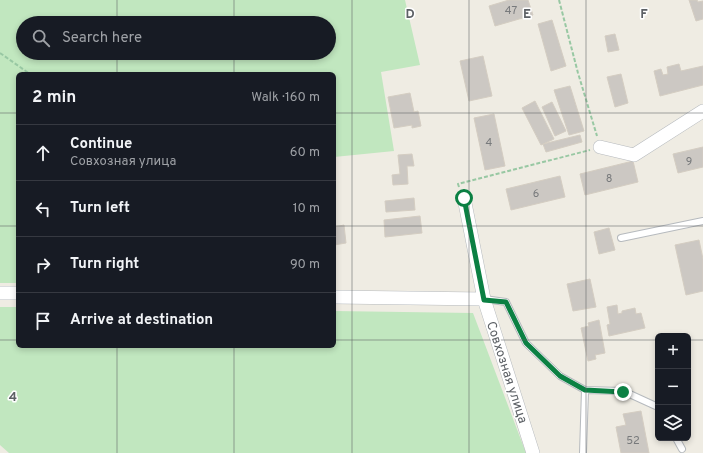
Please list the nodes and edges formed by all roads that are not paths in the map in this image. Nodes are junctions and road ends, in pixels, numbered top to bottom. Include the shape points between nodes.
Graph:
1 (703, 111) edge
2 (600, 147) road end
3 (464, 198) road end
4 (703, 221) edge
5 (621, 238) dead end
6 (0, 293) edge
7 (16, 293) edge
8 (336, 297) edge
9 (484, 300) junction
10 (585, 390) junction
11 (655, 406) edge
12 (678, 441) edge
13 (682, 450) dead end
14 (533, 453) edge
15 (583, 453) edge

1 - 2 street via 634,155
3 - 9 street, Совхозная улица
4 - 5 lane
6 - 7 street
8 - 9 street
9 - 10 lane via 506,302 526,343 560,376
9 - 14 street, Совхозная улица
10 - 11 lane via 623,392
10 - 15 lane
12 - 13 lane

